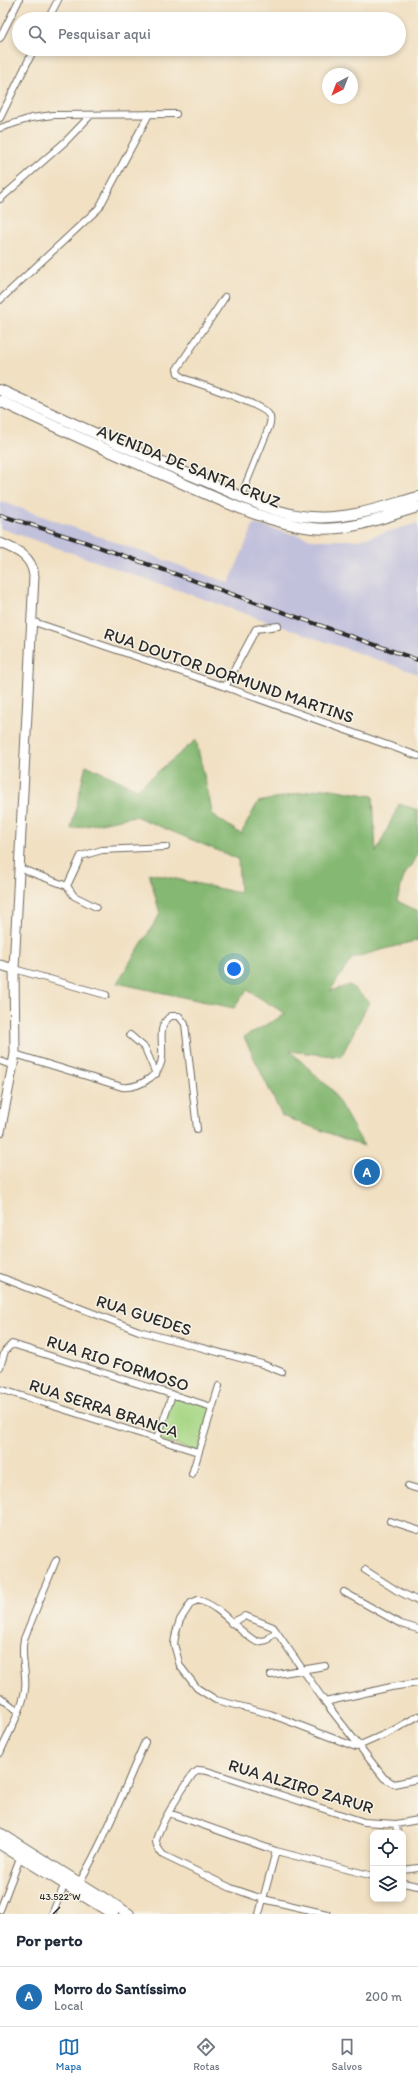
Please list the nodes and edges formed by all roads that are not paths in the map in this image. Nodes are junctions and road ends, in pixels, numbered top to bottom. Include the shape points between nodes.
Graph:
1 (19, 0) edge
2 (58, 0) edge
3 (13, 12) edge
4 (52, 12) edge
5 (12, 14) edge
6 (0, 38) edge
7 (31, 56) edge
8 (149, 114) junction
9 (176, 114) dead end
10 (91, 115) junction
11 (0, 118) edge
12 (0, 128) edge
13 (0, 199) edge
14 (225, 297) dead end
15 (0, 300) edge
16 (0, 390) edge
17 (0, 401) edge
18 (241, 496) junction
19 (418, 497) edge
20 (418, 507) edge
21 (0, 543) edge
22 (31, 621) junction
23 (278, 626) dead end
24 (225, 687) junction
25 (418, 756) edge
26 (166, 847) dead end
27 (19, 868) junction
28 (67, 886) junction
29 (96, 907) dead end
30 (0, 965) edge
31 (14, 969) junction
32 (106, 995) dead end
33 (130, 1035) dead end
34 (15, 1054) junction
35 (0, 1061) edge
36 (14, 1066) junction
37 (156, 1074) junction
38 (197, 1130) dead end
39 (0, 1132) edge
40 (0, 1277) edge
41 (2, 1350) edge
42 (0, 1367) edge
43 (282, 1372) dead end
44 (219, 1386) dead end
45 (1, 1390) edge
46 (172, 1395) junction
47 (212, 1407) junction
48 (157, 1439) junction
49 (198, 1452) junction
50 (192, 1474) dead end
51 (408, 1486) dead end
52 (418, 1489) edge
53 (390, 1521) dead end
54 (418, 1530) edge
55 (56, 1560) dead end
56 (364, 1570) dead end
57 (344, 1592) dead end
58 (418, 1601) edge
59 (231, 1623) junction
60 (418, 1629) edge
61 (276, 1632) junction
62 (325, 1666) dead end
63 (302, 1669) junction
64 (271, 1676) dead end
65 (418, 1683) edge
66 (0, 1697) edge
67 (325, 1702) junction
68 (18, 1711) junction
69 (418, 1716) edge
70 (145, 1742) dead end
71 (358, 1746) junction
72 (0, 1753) edge
73 (418, 1779) edge
74 (169, 1813) junction
75 (418, 1820) edge
76 (396, 1824) junction
77 (397, 1830) edge
78 (0, 1833) edge
79 (0, 1844) edge
80 (276, 1851) junction
81 (20, 1858) junction
82 (418, 1868) edge
83 (406, 1870) edge
84 (370, 1875) edge
85 (79, 1883) junction
86 (406, 1884) edge
87 (64, 1886) junction
88 (418, 1886) edge
89 (263, 1899) junction
90 (0, 1910) edge
91 (52, 1914) edge
92 (112, 1914) edge
93 (129, 1914) edge
94 (259, 1914) edge
95 (327, 1914) edge

1 - 3 street
2 - 4 street
5 - 6 street
7 - 11 street
8 - 9 street
8 - 10 street
8 - 15 street via 99,208
10 - 12 street via 40,116
10 - 13 street via 66,141
14 - 18 street via 177,369 183,378 253,404 269,415 269,427
16 - 18 main road, AVENIDA DE SANTA CRUZ via 110,442
17 - 20 main road, AVENIDA DE SANTA CRUZ via 211,496 288,524 312,528 343,528
18 - 19 main road, AVENIDA DE SANTA CRUZ via 294,514 332,518 366,513
21 - 22 street via 29,560 32,566 34,576
22 - 24 street, RUA DOUTOR DORMUND MARTINS
22 - 27 street
23 - 24 street via 256,629
24 - 25 street, RUA DOUTOR DORMUND MARTINS
26 - 28 street via 88,853 78,860
27 - 28 street
27 - 31 street
28 - 29 street via 74,896
30 - 31 street
31 - 32 street
31 - 34 street
33 - 37 street via 145,1048
34 - 36 street
34 - 37 street via 122,1087 137,1086
35 - 36 street
36 - 39 street
37 - 38 street via 160,1070 163,1058 162,1027 165,1020 171,1016 178,1016 185,1024
40 - 43 street, RUA GUEDES via 145,1334 262,1364
41 - 42 street
41 - 46 street, RUA RIO FORMOSO via 9,1345 17,1345
44 - 47 street
45 - 48 street, RUA SERRA BRANCA
46 - 47 street, RUA RIO FORMOSO
46 - 48 street
47 - 49 street
48 - 49 street, RUA SERRA BRANCA
49 - 50 street
51 - 52 street
53 - 54 street
55 - 68 street via 24,1639 22,1652 26,1688
56 - 58 street
57 - 60 street via 401,1624
59 - 61 street via 245,1616 273,1628
59 - 61 street via 257,1642 267,1640
59 - 71 street via 211,1606 198,1600 191,1603 180,1620 174,1644 176,1655 184,1672 197,1688 216,1700 270,1714 351,1746
61 - 63 street
62 - 63 street
63 - 64 street
63 - 67 street
65 - 67 street
66 - 68 street
67 - 71 street
68 - 72 street
69 - 71 street
70 - 85 street via 107,1832
71 - 73 street via 391,1784
74 - 76 street, RUA ALZIRO ZARUR via 190,1778 199,1770 296,1799 351,1819
74 - 80 street
74 - 89 street via 156,1841 163,1855 210,1879
75 - 76 street, RUA ALZIRO ZARUR
76 - 77 street
78 - 85 main road
79 - 81 main road
80 - 84 street
80 - 89 street
81 - 87 main road
81 - 90 street
82 - 83 street
85 - 93 main road
86 - 88 street
87 - 91 street
87 - 92 main road
89 - 94 street
89 - 95 street

